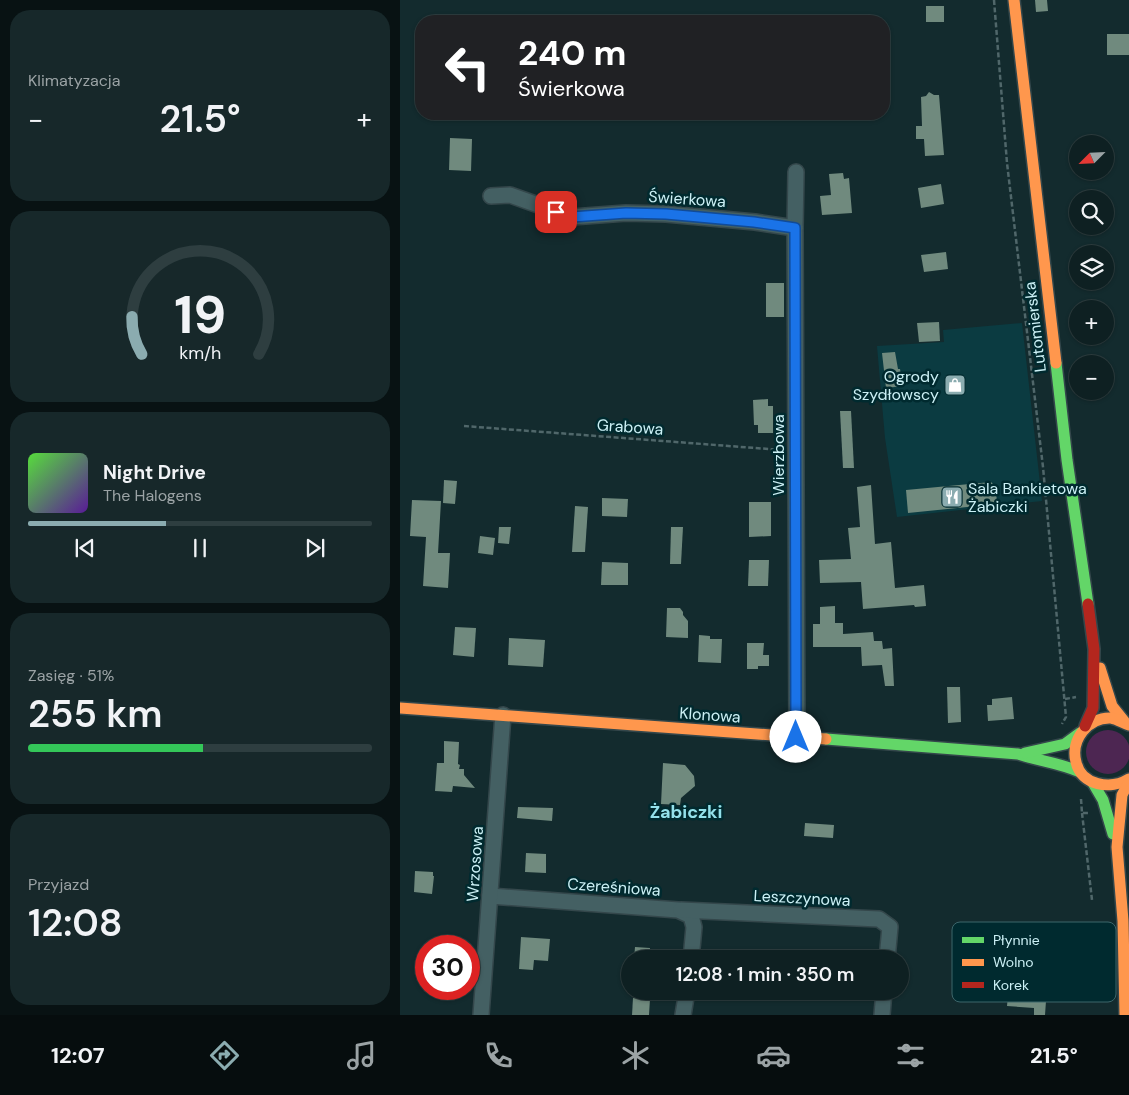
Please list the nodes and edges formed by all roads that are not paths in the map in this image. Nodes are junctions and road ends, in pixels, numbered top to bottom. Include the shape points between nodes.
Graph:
1 (1014, 0) edge
2 (796, 172) dead end
3 (491, 196) dead end
4 (795, 228) junction
5 (1094, 649) junction
6 (400, 708) edge
7 (503, 715) junction
8 (1127, 723) edge
9 (1083, 730) junction
10 (796, 737) junction
11 (1018, 754) junction
12 (1080, 772) junction
13 (1129, 781) edge
14 (1093, 783) junction
15 (1117, 847) junction
16 (490, 896) junction
17 (678, 910) junction
18 (692, 950) edge
19 (888, 950) edge
20 (686, 1000) edge
21 (883, 1000) edge
22 (481, 1015) edge
23 (684, 1015) edge
24 (882, 1015) edge
25 (1125, 1015) edge

1 - 5 main road, Lutomierska via 1066,450
2 - 4 street, Wierzbowa
3 - 4 street, Świerkowa via 510,195 572,217 666,214
4 - 10 street, Wierzbowa
5 - 8 main road, Lutomierska via 1112,706
5 - 9 main road, Lutomierska via 1093,708
6 - 7 main road, Klonowa
7 - 10 main road, Klonowa
7 - 16 street, Wrzosowa
8 - 9 main road, Klonowa via 1108,718 1092,722
9 - 11 main road, Klonowa via 1065,744
9 - 12 main road, Lutomierska via 1074,748
10 - 11 main road, Klonowa
11 - 12 main road, Klonowa
12 - 14 main road
13 - 14 main road via 1109,786
13 - 15 main road via 1122,795
14 - 15 main road via 1103,800
15 - 25 main road
16 - 17 street, Czereśniowa
16 - 22 street, Wrzosowa
17 - 18 street, Czereśniowa via 691,916 694,926
17 - 19 street, Leszczynowa via 879,919 890,927
20 - 23 street
21 - 24 street

